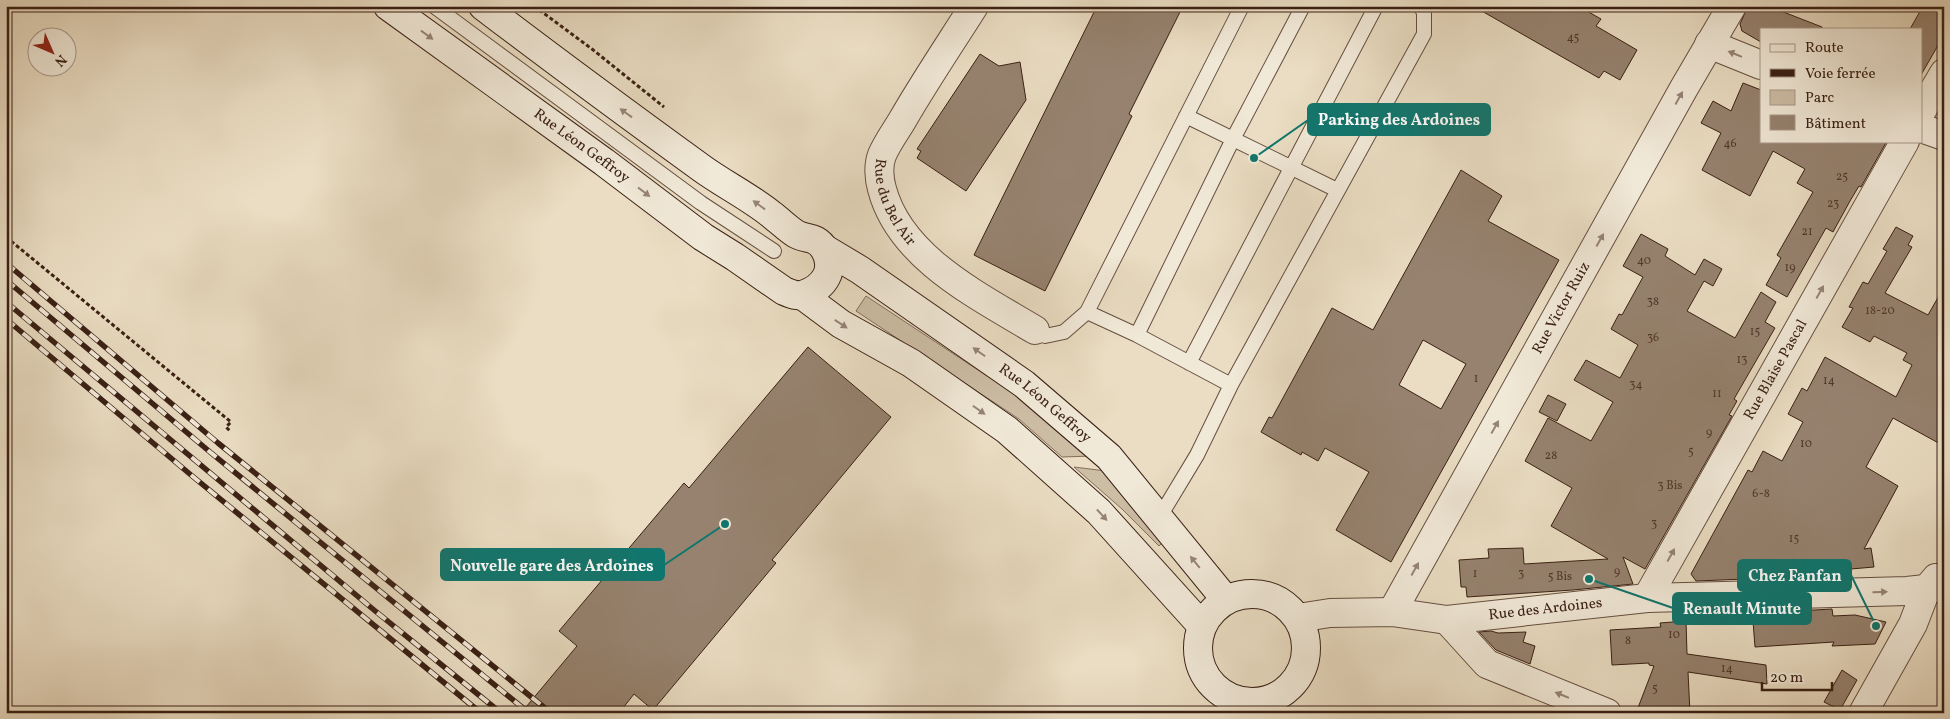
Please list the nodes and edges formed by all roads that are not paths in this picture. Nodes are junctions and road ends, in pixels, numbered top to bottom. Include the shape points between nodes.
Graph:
1 (388, 6) edge
2 (434, 6) edge
3 (483, 6) edge
4 (974, 6) edge
5 (1242, 6) edge
6 (1303, 6) edge
7 (1376, 6) edge
8 (1420, 6) edge
9 (1732, 6) edge
10 (1709, 44) junction
11 (1760, 65) edge
12 (1944, 73) edge
13 (1922, 110) edge
14 (1186, 116) junction
15 (1922, 128) edge
16 (1944, 136) edge
17 (1233, 139) junction
18 (1904, 142) edge
19 (1292, 166) junction
20 (1337, 190) junction
21 (824, 249) junction
22 (774, 251) dead end
23 (802, 295) junction
24 (1087, 312) junction
25 (1035, 330) joint
26 (1137, 335) junction
27 (1189, 362) junction
28 (1231, 385) junction
29 (1159, 518) junction
30 (1944, 570) edge
31 (1935, 589) edge
32 (1647, 598) junction
33 (1226, 600) junction
34 (1944, 611) edge
35 (1392, 612) junction
36 (1298, 618) junction
37 (1447, 620) junction
38 (1913, 624) junction
39 (1202, 626) junction
40 (1283, 703) edge
41 (1232, 705) edge
42 (1607, 713) edge
43 (1864, 713) edge

1 -> 23 street, Rue Léon Geffroy via 703,237 784,291
2 - 22 lane via 701,203
21 -> 3 street, Rue Léon Geffroy via 817,241 798,236 759,204 713,176
4 - 25 street, Rue du Bel Air via 881,156 879,178 884,198 897,222 933,264 959,284
5 - 14 lane
6 - 17 lane
7 - 19 lane
8 - 20 lane via 1424,12 1424,34
9 - 10 street, Rue Victor Ruiz
11 -> 10 street
35 -> 10 street, Rue Victor Ruiz
12 - 13 street
14 - 17 lane
14 - 24 lane
15 - 16 street
17 - 19 lane
17 - 26 lane
32 -> 18 street, Rue Blaise Pascal
19 - 20 lane
19 - 27 lane
20 - 28 lane
21 - 23 street via 829,263 826,279 815,290
29 -> 21 street, Rue Léon Geffroy via 1109,457 1024,384 866,274
23 -> 39 street via 841,324 911,363 1007,430 1099,512
24 - 25 lane via 1064,332 1045,336
24 - 26 lane
26 - 27 lane
27 - 28 lane
28 - 29 lane via 1197,455
33 -> 29 street, Rue Léon Geffroy
30 - 31 street
32 -> 31 street, Rue des Ardoines
31 - 38 street
32 - 37 street, Rue des Ardoines
33 - 36 street via 1238,595 1267,595 1284,603
33 - 39 street via 1213,610
34 - 38 street via 1938,610
35 - 36 street, Rue des Ardoines via 1330,613
35 - 37 street, Rue des Ardoines
36 - 40 street via 1306,635 1307,653 1302,673
42 -> 37 street via 1487,664
38 - 43 street
39 - 41 street via 1198,642 1201,666 1213,687
40 - 41 street

